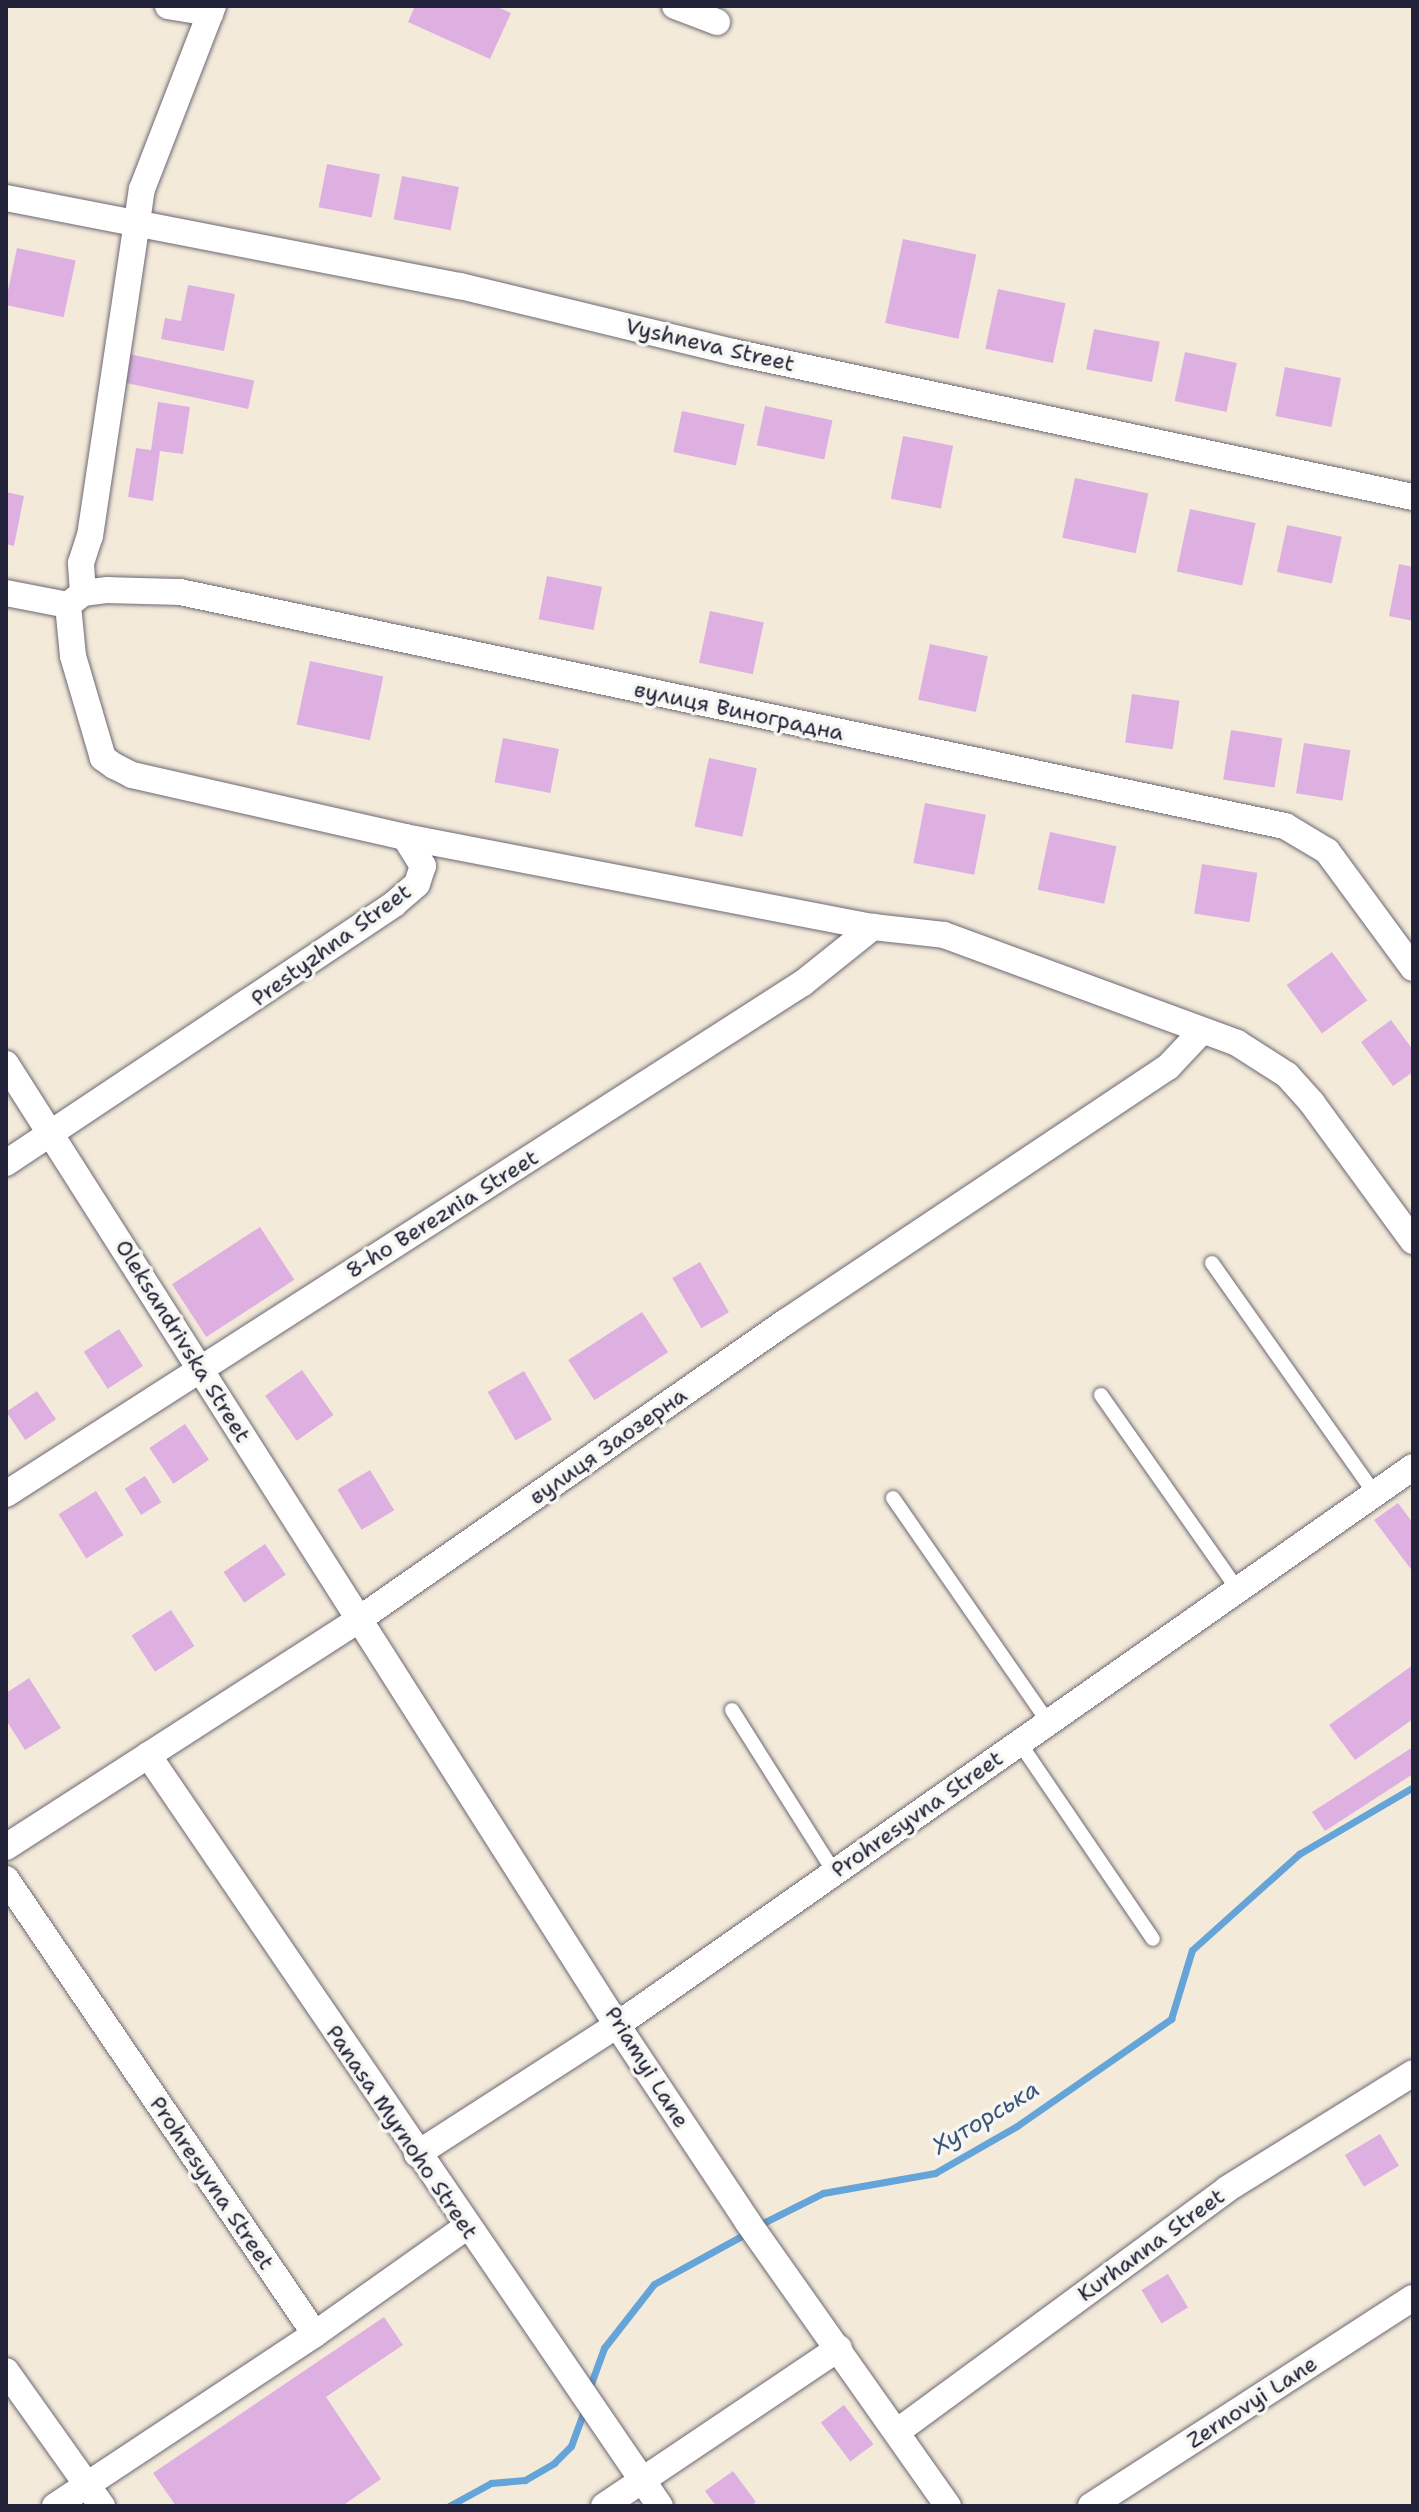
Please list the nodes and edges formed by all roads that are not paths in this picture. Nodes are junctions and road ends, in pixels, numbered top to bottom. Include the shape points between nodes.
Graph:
1 (168, 6) edge
2 (675, 6) edge
3 (211, 10) edge
4 (717, 22) dead end
5 (6, 198) edge
6 (135, 225) junction
7 (1413, 497) edge
8 (6, 593) edge
9 (76, 599) junction
10 (405, 837) junction
11 (873, 927) junction
12 (1413, 968) edge
13 (1200, 1033) junction
14 (6, 1064) edge
15 (52, 1134) junction
16 (6, 1163) edge
17 (1413, 1241) edge
18 (1212, 1263) dead end
19 (200, 1368) junction
20 (1101, 1395) dead end
21 (1409, 1480) edge
22 (1374, 1493) junction
23 (6, 1494) edge
24 (893, 1498) dead end
25 (1238, 1590) junction
26 (358, 1620) junction
27 (732, 1710) dead end
28 (1048, 1722) junction
29 (1019, 1742) junction
30 (148, 1755) junction
31 (6, 1847) edge
32 (834, 1872) junction
33 (6, 1879) edge
34 (1153, 1939) dead end
35 (617, 2025) junction
36 (1413, 2073) edge
37 (417, 2154) junction
38 (466, 2227) junction
39 (1413, 2298) edge
40 (315, 2334) junction
41 (839, 2348) junction
42 (6, 2371) edge
43 (898, 2431) junction
44 (641, 2479) junction
45 (95, 2496) edge
46 (55, 2506) edge
47 (604, 2506) edge
48 (660, 2506) edge
49 (948, 2506) edge
50 (1091, 2506) edge

1 - 3 street
2 - 4 street
3 - 6 street via 152,158
5 - 6 street, Vyshneva Street
6 - 7 street, Vyshneva Street via 460,286 733,352
6 - 9 street via 105,444
8 - 9 street, вулиця Виноградна
9 - 10 street via 73,656 103,758 114,766 132,775
9 - 12 street, вулиця Виноградна via 154,588 180,592 1285,826 1327,851
10 - 11 street
10 - 15 street, Prestyzhna Street via 423,866 417,884 394,904
11 - 13 street via 944,935 1040,967
11 - 19 street, 8-ho Bereznia Street via 803,983
13 - 17 street via 1256,1051 1287,1075
13 - 26 street, вулиця Заозерна via 1168,1067 787,1321
14 - 15 street, Oleksandrivska Street
15 - 16 street, Prestyzhna Street
15 - 19 street, Oleksandrivska Street
18 - 22 lane
19 - 23 street, 8-ho Bereznia Street
19 - 26 street, Oleksandrivska Street
20 - 25 lane
21 - 22 street, Prohresyvna Street
22 - 25 street, Prohresyvna Street
24 - 28 lane
25 - 28 street, Prohresyvna Street
26 - 30 street, вулиця Заозерна
26 - 35 street, Priamyi Lane
27 - 32 lane
28 - 29 street, Prohresyvna Street
29 - 32 street, Prohresyvna Street
29 - 34 lane
30 - 31 street, вулиця Заозерна
30 - 37 street, Panasa Myrnoho Street
32 - 35 street, Prohresyvna Street
33 - 40 street, Prohresyvna Street
35 - 37 street, Prohresyvna Street
35 - 41 street, Priamyi Lane via 753,2230
36 - 43 street, Kurhanna Street via 1227,2189
37 - 38 street, Panasa Myrnoho Street
38 - 40 street
38 - 44 street, Panasa Myrnoho Street
39 - 50 street, Zernovyi Lane
40 - 45 street
41 - 43 street, Priamyi Lane
41 - 44 street
42 - 45 street
43 - 49 street, Priamyi Lane
44 - 47 street
44 - 48 street, Panasa Myrnoho Street
45 - 46 street

